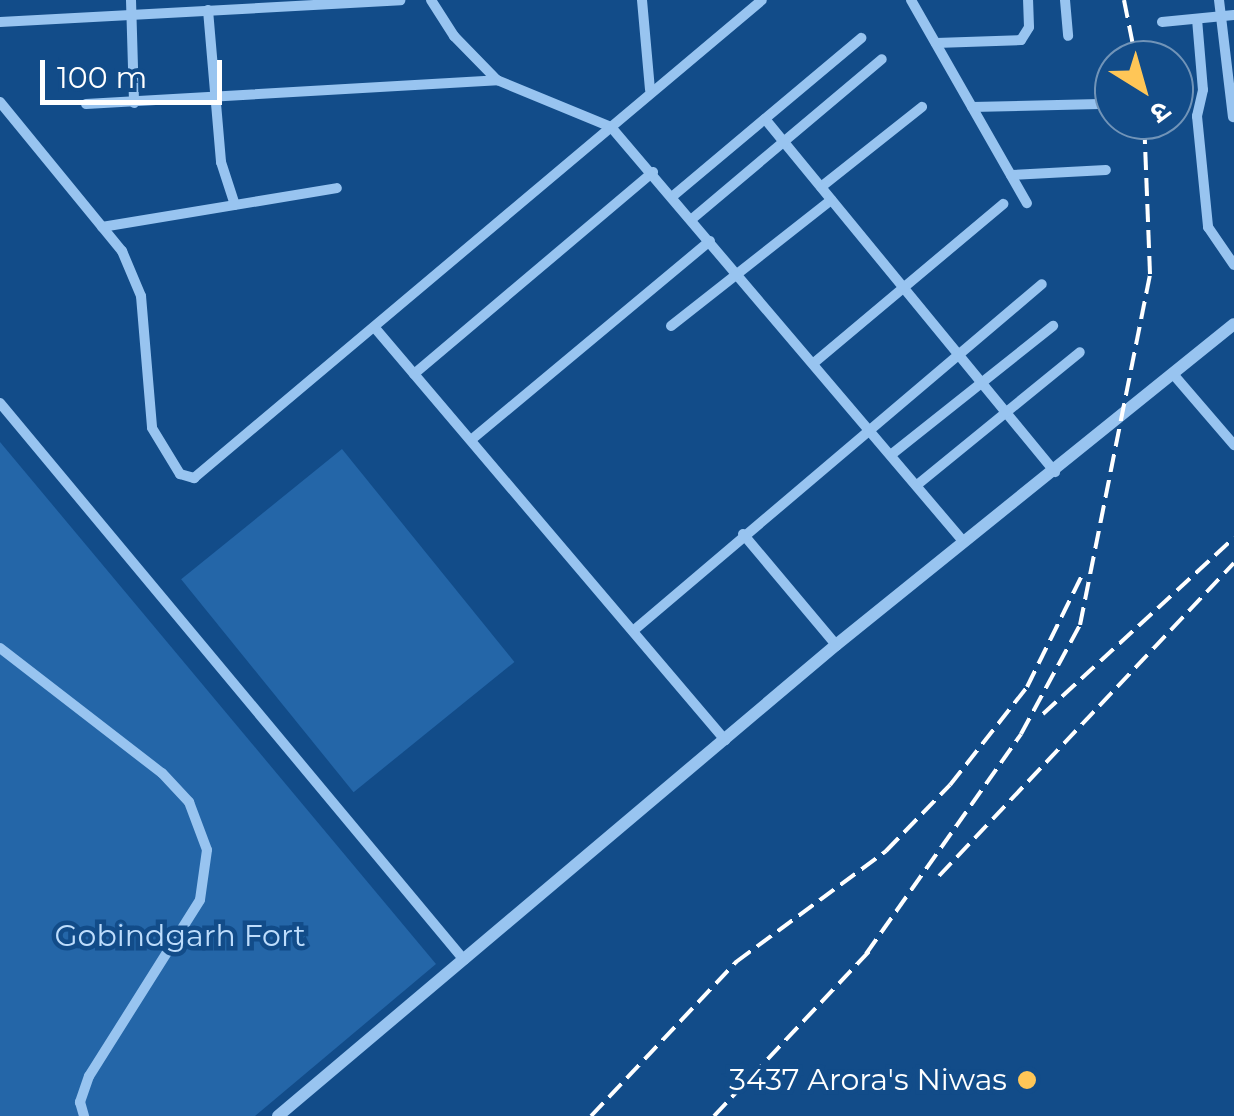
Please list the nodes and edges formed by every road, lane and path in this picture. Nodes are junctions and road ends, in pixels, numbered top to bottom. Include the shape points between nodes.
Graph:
1 (400, 0) edge
2 (431, 0) edge
3 (642, 0) edge
4 (762, 0) edge
5 (911, 0) edge
6 (1028, 0) edge
7 (1065, 0) edge
8 (1218, 0) edge
9 (131, 6) edge
10 (208, 10) junction
11 (1220, 16) junction
12 (1234, 16) edge
13 (1197, 19) junction
14 (0, 22) edge
15 (1162, 22) dead end
16 (1068, 36) dead end
17 (862, 38) dead end
18 (936, 42) junction
19 (882, 60) dead end
20 (497, 80) junction
21 (650, 90) junction
22 (216, 98) junction
23 (0, 102) edge
24 (134, 103) junction
25 (86, 104) dead end
26 (1094, 104) edge
27 (922, 107) dead end
28 (972, 107) junction
29 (1233, 117) edge
30 (765, 119) junction
31 (611, 127) junction
32 (784, 141) junction
33 (1106, 170) dead end
34 (653, 172) junction
35 (1011, 174) junction
36 (821, 187) junction
37 (337, 188) dead end
38 (673, 196) junction
39 (831, 200) junction
40 (1028, 203) dead end
41 (235, 204) junction
42 (1004, 204) dead end
43 (692, 219) junction
44 (102, 227) junction
45 (710, 240) junction
46 (1234, 264) edge
47 (738, 272) junction
48 (904, 284) junction
49 (1042, 284) dead end
50 (1234, 324) edge
51 (670, 326) dead end
52 (1052, 326) dead end
53 (375, 328) junction
54 (958, 351) junction
55 (1080, 352) dead end
56 (815, 362) junction
57 (414, 374) junction
58 (1173, 374) junction
59 (983, 382) junction
60 (0, 402) edge
61 (1008, 411) junction
62 (869, 426) junction
63 (471, 440) junction
64 (1234, 444) edge
65 (892, 454) junction
66 (1056, 472) junction
67 (917, 485) junction
68 (743, 534) junction
69 (963, 540) junction
70 (634, 631) junction
71 (836, 645) junction
72 (0, 648) edge
73 (725, 740) junction
74 (464, 960) junction
75 (84, 1116) edge
76 (278, 1116) edge

1 - 10 street
2 - 20 street via 454,36
3 - 21 street
4 - 21 street
5 - 18 street
6 - 18 street via 1029,28 1021,40
7 - 16 street
8 - 11 street
9 - 10 street
9 - 14 street
9 - 24 street
10 - 22 street
11 - 12 street
11 - 13 street
11 - 29 street
13 - 15 street
13 - 46 street via 1203,84 1197,116 1208,227
17 - 30 street
18 - 28 street
19 - 32 street
20 - 22 street
20 - 31 street
21 - 31 street
22 - 24 street
22 - 41 street via 221,162
23 - 44 street
24 - 25 street
26 - 28 street
27 - 36 street
28 - 35 street
30 - 32 street
30 - 38 street
31 - 34 street
31 - 53 street
32 - 36 street
32 - 43 street
33 - 35 street
34 - 38 street
34 - 57 street
35 - 40 street
36 - 39 street
37 - 41 street
38 - 43 street
39 - 47 street
39 - 48 street
41 - 44 street
42 - 48 street
43 - 45 street
44 - 53 street via 134,276 152,428 183,476 200,474
45 - 47 street
45 - 63 street
47 - 51 street
47 - 56 street
48 - 54 street
48 - 56 street
49 - 54 street
50 - 58 street
52 - 59 street
53 - 57 street
54 - 59 street
54 - 62 street
55 - 61 street
56 - 62 street
57 - 63 street
58 - 64 street
58 - 66 street
59 - 61 street
59 - 65 street
60 - 74 street
61 - 66 street
61 - 67 street
62 - 65 street
62 - 68 street
63 - 70 street
65 - 67 street
66 - 69 street
67 - 69 street
68 - 70 street
68 - 71 street
69 - 71 street
70 - 73 street
71 - 73 street
72 - 75 street via 162,773 189,802 207,850 200,900 89,1076 80,1102
73 - 74 street
74 - 76 street

